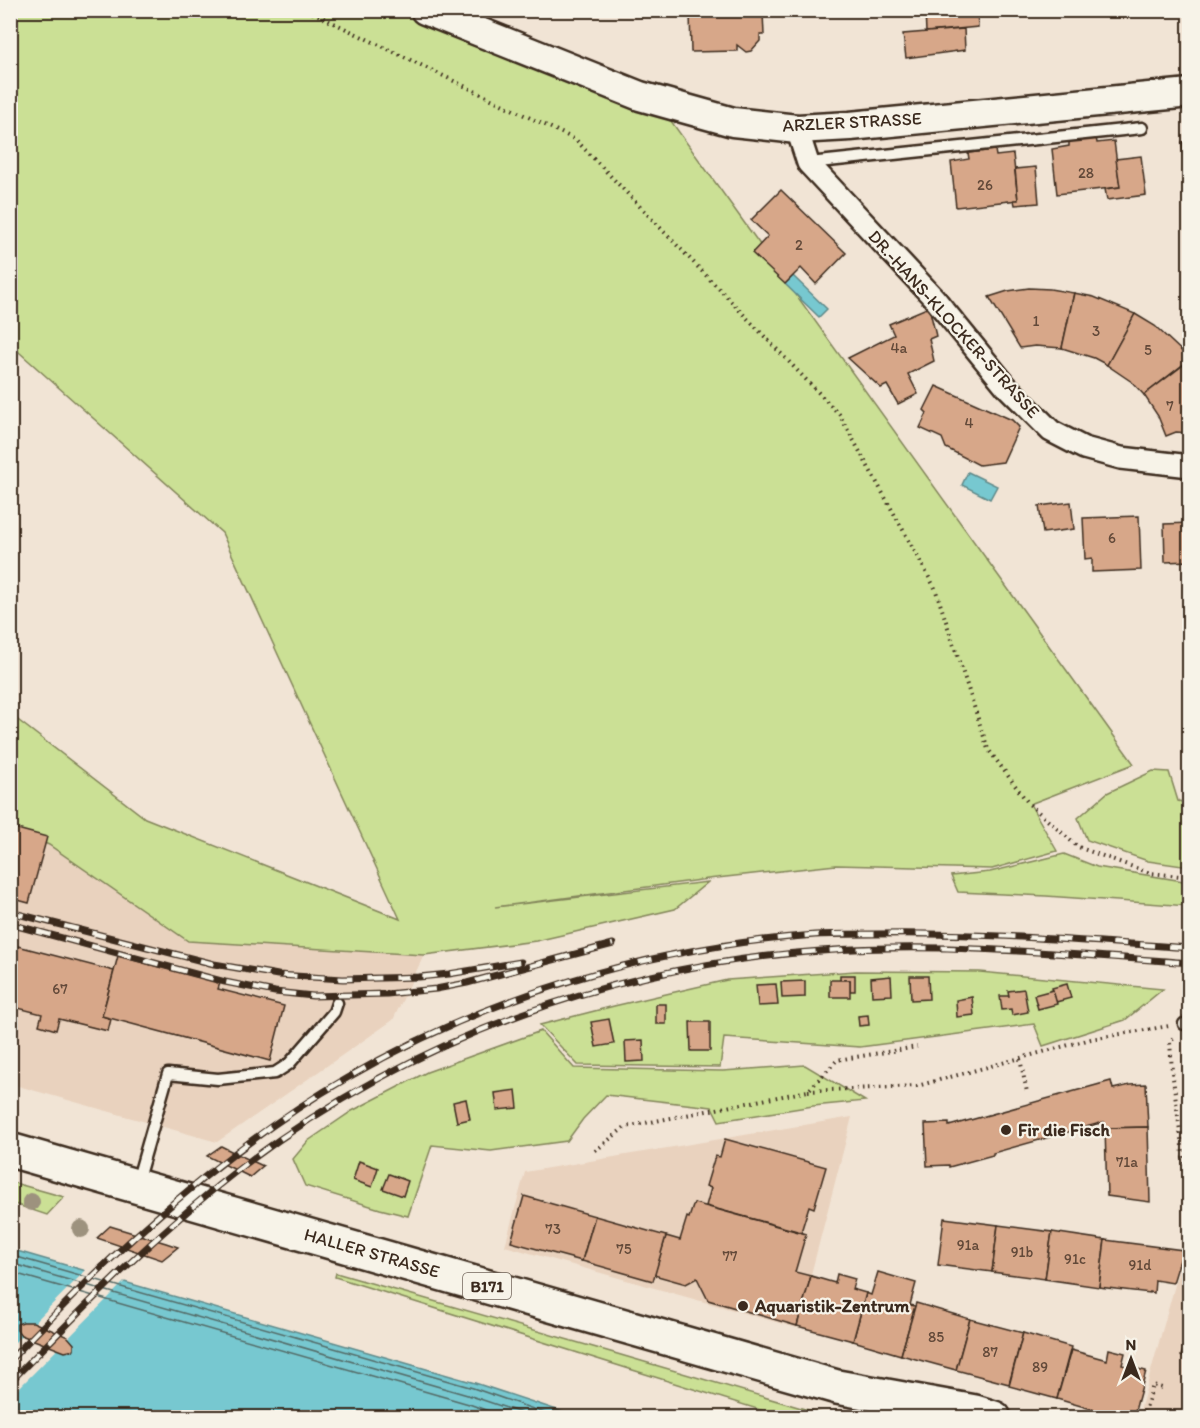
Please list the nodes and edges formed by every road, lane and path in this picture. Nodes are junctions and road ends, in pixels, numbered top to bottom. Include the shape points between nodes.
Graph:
1 (307, 10) edge
2 (425, 10) edge
3 (1190, 93) edge
4 (1143, 128) dead end
5 (796, 129) junction
6 (808, 163) junction
7 (1190, 466) edge
8 (1190, 877) edge
9 (337, 1003) dead end
10 (1187, 1023) edge
11 (917, 1047) dead end
12 (1020, 1059) junction
13 (808, 1091) junction
14 (1027, 1092) dead end
15 (10, 1150) edge
16 (595, 1151) dead end
17 (1190, 1180) edge
18 (136, 1186) junction
19 (837, 1387) junction
20 (1166, 1389) dead end
21 (914, 1418) edge
22 (994, 1418) edge
23 (1143, 1418) edge

1 - 8 path via 576,140 839,414 935,588 988,749 1029,804 1078,847 1150,873
2 - 5 main road, ARZLER STRASSE via 640,96 733,122
3 - 5 main road, ARZLER STRASSE
4 - 6 lane
5 - 6 street, DR.-HANS-KLOCKER-STRASSE
6 - 7 street, DR.-HANS-KLOCKER-STRASSE via 934,298 1006,386 1051,431 1084,448 1121,458
9 - 18 lane via 334,1012 289,1064 275,1073 218,1079 168,1074
10 - 12 path via 1091,1039
10 - 17 path via 1170,1042 1185,1176
11 - 13 path via 837,1060
12 - 13 path via 917,1086
12 - 14 path
13 - 16 path via 625,1127
15 - 18 main road, HALLER STRASSE / B171
18 - 19 main road, HALLER STRASSE / B171
19 - 21 main road, HALLER STRASSE / B171
19 - 22 main road, HALLER STRASSE / B171
20 - 23 path via 1153,1385

